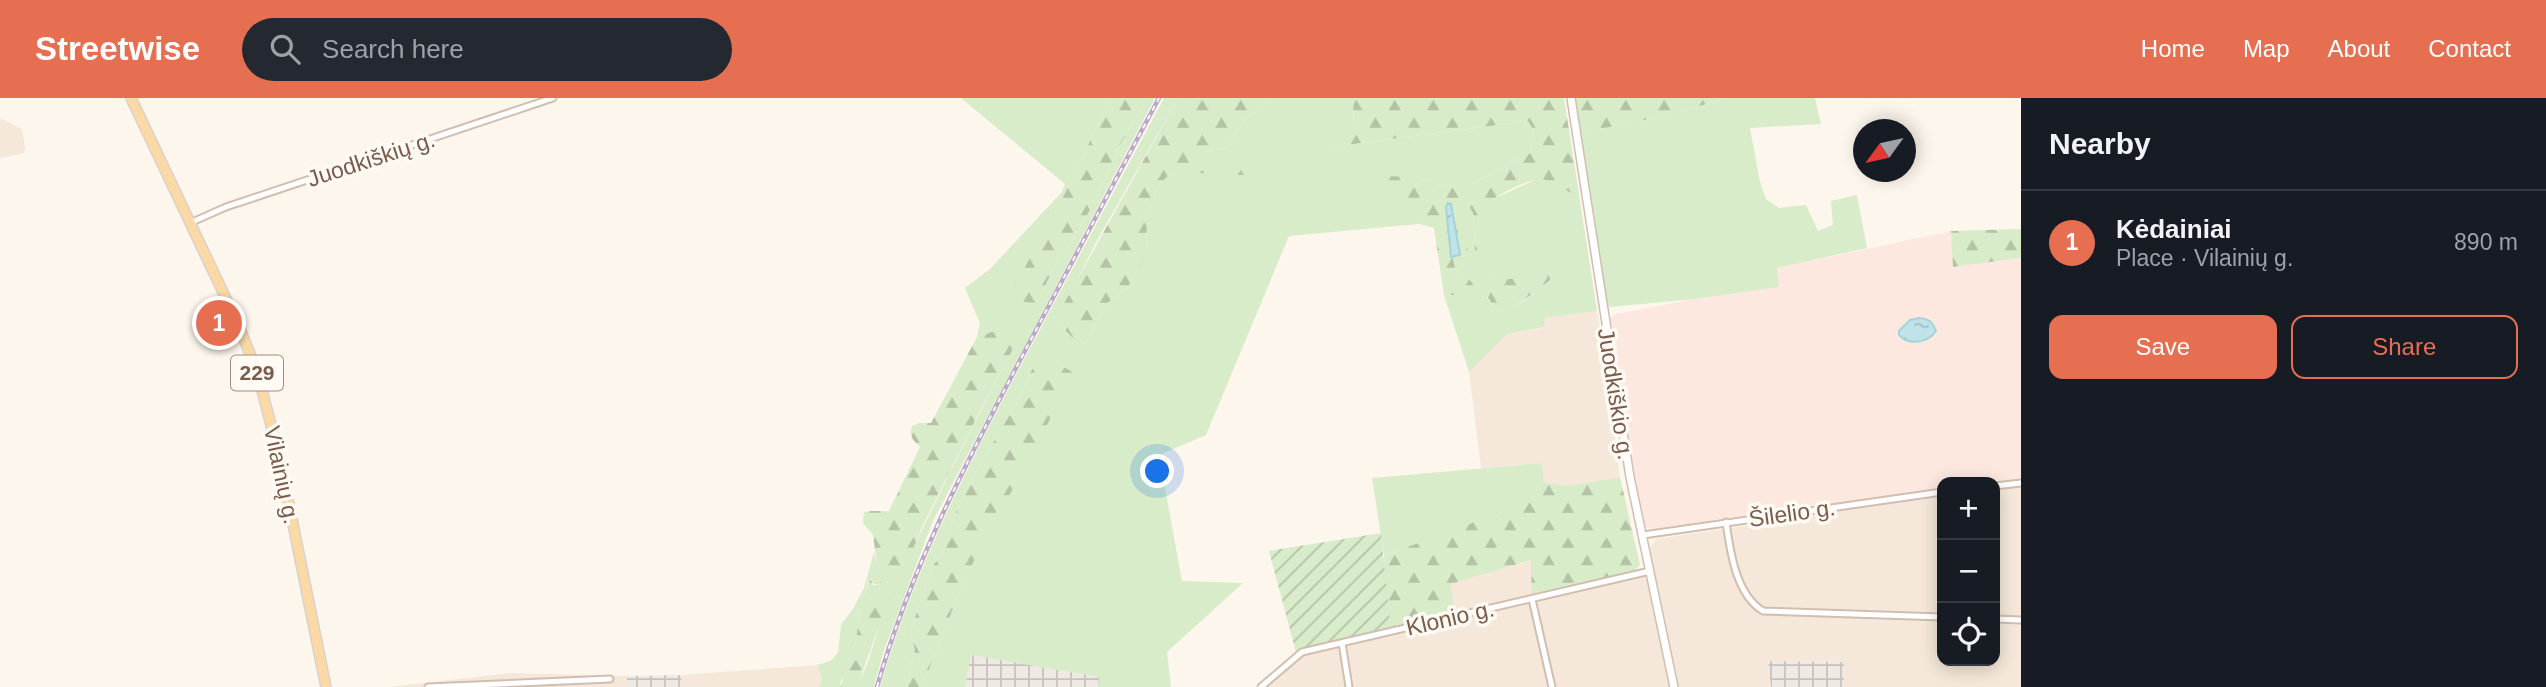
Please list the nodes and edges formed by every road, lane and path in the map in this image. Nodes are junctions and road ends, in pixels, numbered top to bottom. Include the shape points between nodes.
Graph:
1 (131, 98) edge
2 (553, 98) edge
3 (1571, 98) edge
4 (190, 222) junction
5 (2021, 483) edge
6 (2000, 485) edge
7 (1937, 493) edge
8 (1726, 522) junction
9 (1643, 535) junction
10 (1650, 571) junction
11 (1532, 599) junction
12 (1937, 617) edge
13 (2000, 619) edge
14 (2021, 620) edge
15 (1342, 643) junction
16 (610, 680) dead end
17 (326, 687) edge
18 (428, 687) edge
19 (1261, 687) edge
20 (1349, 687) edge
21 (1552, 687) edge
22 (1674, 687) edge

1 - 4 main road, Vilainių g. / 229
2 - 4 street, Juodkiškių g.
3 - 9 street, Juodkiškio g.
4 - 17 main road, Vilainių g. / 229 via 264,392
5 - 6 street
7 - 8 street, Šilelio g.
8 - 9 street, Šilelio g.
8 - 12 street via 1732,560 1752,604 1763,611
9 - 10 street, Juodkiškio g.
10 - 11 street, Klonio g.
10 - 22 street, Juodkiškio g.
11 - 15 street, Klonio g.
11 - 21 street
13 - 14 street
15 - 19 street, Klonio g. via 1302,652
15 - 20 street
16 - 18 street

